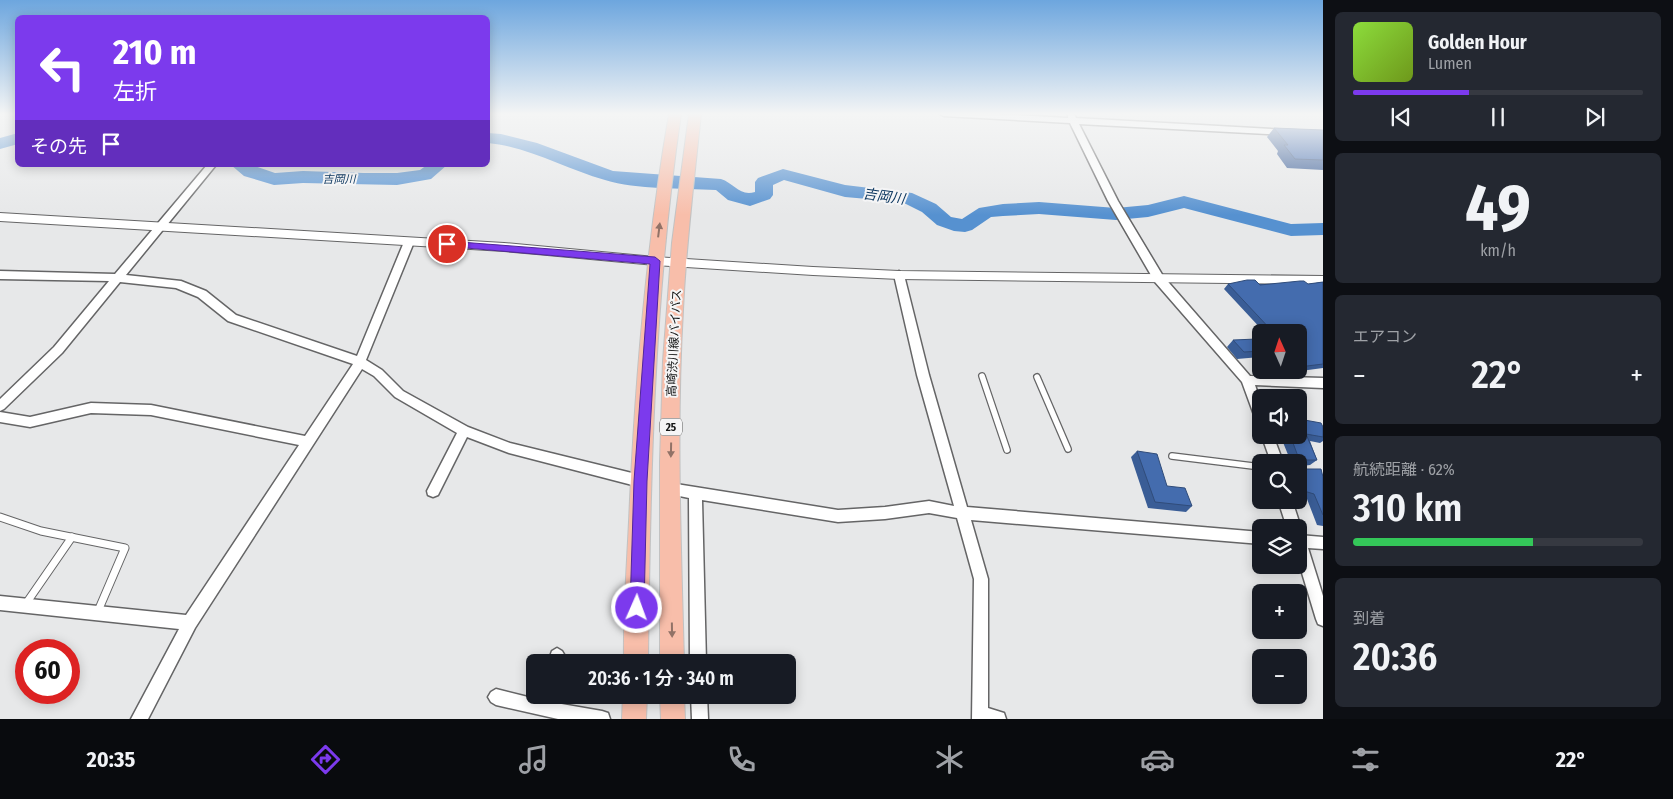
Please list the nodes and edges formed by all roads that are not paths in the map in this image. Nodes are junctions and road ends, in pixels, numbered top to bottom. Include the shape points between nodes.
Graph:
1 (670, 148) edge
2 (691, 148) edge
3 (1086, 148) edge
4 (210, 167) edge
5 (0, 217) edge
6 (159, 227) junction
7 (409, 242) junction
8 (655, 261) junction
9 (678, 262) junction
10 (0, 275) edge
11 (899, 275) junction
12 (118, 278) junction
13 (1159, 279) junction
14 (1323, 280) edge
15 (360, 362) junction
16 (982, 376) dead end
17 (1037, 377) dead end
18 (1247, 380) junction
19 (1323, 382) edge
20 (1252, 394) edge
21 (0, 406) edge
22 (0, 417) edge
23 (464, 431) junction
24 (308, 442) junction
25 (1068, 448) dead end
26 (1007, 450) dead end
27 (1172, 456) dead end
28 (1252, 466) edge
29 (640, 481) junction
30 (670, 489) junction
31 (433, 491) dead end
32 (695, 493) junction
33 (961, 513) junction
34 (0, 517) edge
35 (72, 537) junction
36 (1252, 537) edge
37 (1307, 542) edge
38 (1323, 543) edge
39 (1307, 567) edge
40 (0, 603) edge
41 (25, 606) junction
42 (97, 613) junction
43 (1323, 619) edge
44 (190, 623) junction
45 (636, 654) edge
46 (672, 654) edge
47 (698, 654) edge
48 (496, 697) dead end
49 (526, 700) edge
50 (549, 704) edge
51 (635, 704) edge
52 (672, 704) edge
53 (699, 704) edge
54 (980, 716) edge
55 (139, 719) edge
56 (602, 719) edge
57 (634, 719) edge
58 (673, 719) edge
59 (700, 719) edge
60 (998, 719) edge

8 -> 1 main road, 高崎渋川線バイパス / 25
2 - 9 main road, 高崎渋川線バイパス / 25
3 - 13 street
4 - 6 street
5 - 6 street
6 - 7 street
6 - 12 street
7 - 8 street
7 - 15 street
8 - 9 street
8 - 29 main road, 高崎渋川線バイパス / 25
9 - 11 street
9 -> 30 main road, 高崎渋川線バイパス / 25
10 - 12 street
11 - 13 street
11 - 33 street
12 - 15 street via 177,284 202,294 232,318
12 - 21 street via 58,350
13 - 14 street
13 - 18 street
15 - 23 street via 378,373 399,394
15 - 24 street
16 - 26 lane
17 - 25 lane
18 - 19 street
18 - 20 street
22 - 24 street via 30,422 91,408 151,410
23 - 29 street via 518,450
23 - 31 street
24 - 44 street
27 - 28 lane
29 - 45 main road, 高崎渋川線バイパス / 25
30 - 32 street
30 -> 46 main road, 高崎渋川線バイパス / 25
32 - 33 street via 838,516 929,507
32 - 47 street
33 - 36 street
33 - 54 street via 981,579
34 - 35 lane via 41,531
35 - 41 lane
35 - 42 lane via 125,548
37 - 38 street
39 - 43 street
40 - 41 street
41 - 42 street
42 - 44 street
44 - 55 street
48 - 49 street
50 - 56 street
51 - 57 main road
52 - 58 main road
53 - 59 street
54 - 60 street

